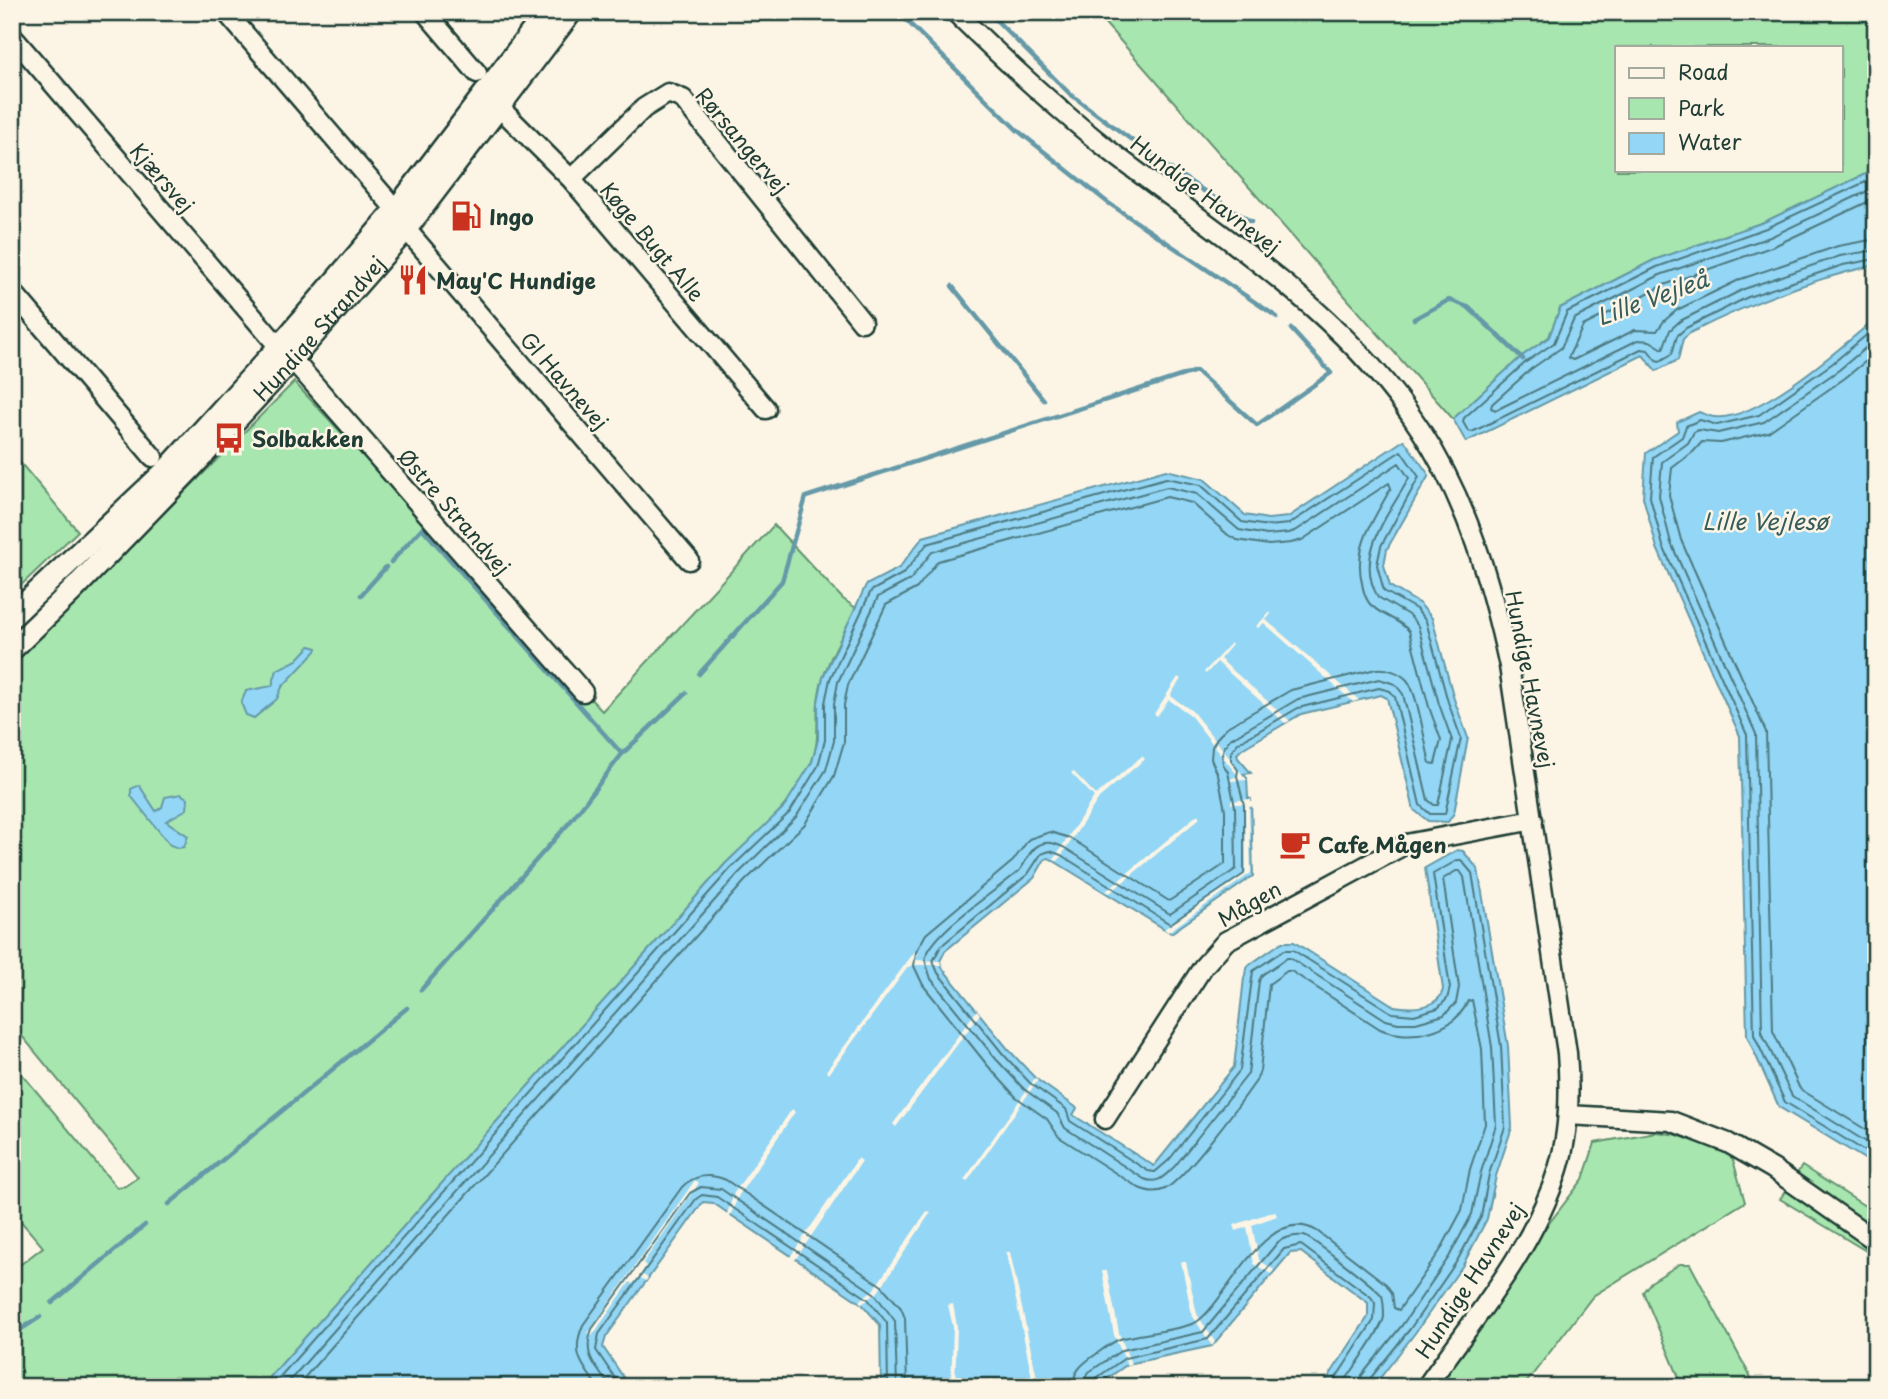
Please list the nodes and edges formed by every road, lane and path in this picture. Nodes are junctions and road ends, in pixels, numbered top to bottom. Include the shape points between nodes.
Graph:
1 (226, 12) edge
2 (425, 12) edge
3 (547, 12) edge
4 (571, 12) edge
5 (955, 12) edge
6 (12, 36) edge
7 (477, 73) dead end
8 (499, 107) junction
9 (571, 179) junction
10 (396, 210) junction
11 (406, 229) junction
12 (12, 291) edge
13 (862, 322) dead end
14 (286, 353) junction
15 (766, 409) dead end
16 (153, 457) dead end
17 (690, 561) dead end
18 (12, 616) edge
19 (12, 649) edge
20 (583, 692) dead end
21 (1533, 820) junction
22 (1568, 1115) junction
23 (1105, 1119) dead end
24 (1876, 1241) edge
25 (1426, 1387) edge

1 - 10 street
2 - 7 street
3 - 10 main road, Hundige Strandvej
4 - 8 main road, Hundige Strandvej
5 - 21 street, Hundige Havnevej via 1042,95 1285,282 1364,355 1421,429 1468,520 1496,607
6 - 14 street, Kjærsvej
8 - 9 street, Køge Bugt Alle
8 - 11 main road, Hundige Strandvej
9 - 13 street, Rørsangervej via 644,107 668,93 682,99
9 - 15 street, Køge Bugt Alle
10 - 14 main road, Hundige Strandvej
11 - 14 main road, Hundige Strandvej
11 - 17 street, Gl Havnevej
12 - 16 street
14 - 18 main road, Hundige Strandvej
14 - 19 main road, Hundige Strandvej via 190,469
14 - 20 street, Østre Strandvej
21 - 22 street, Hundige Havnevej via 1567,1052
21 - 23 street, Mågen via 1406,844 1226,941 1203,967
22 - 24 street via 1671,1121 1728,1143
22 - 25 street, Hundige Havnevej via 1559,1167 1530,1233

